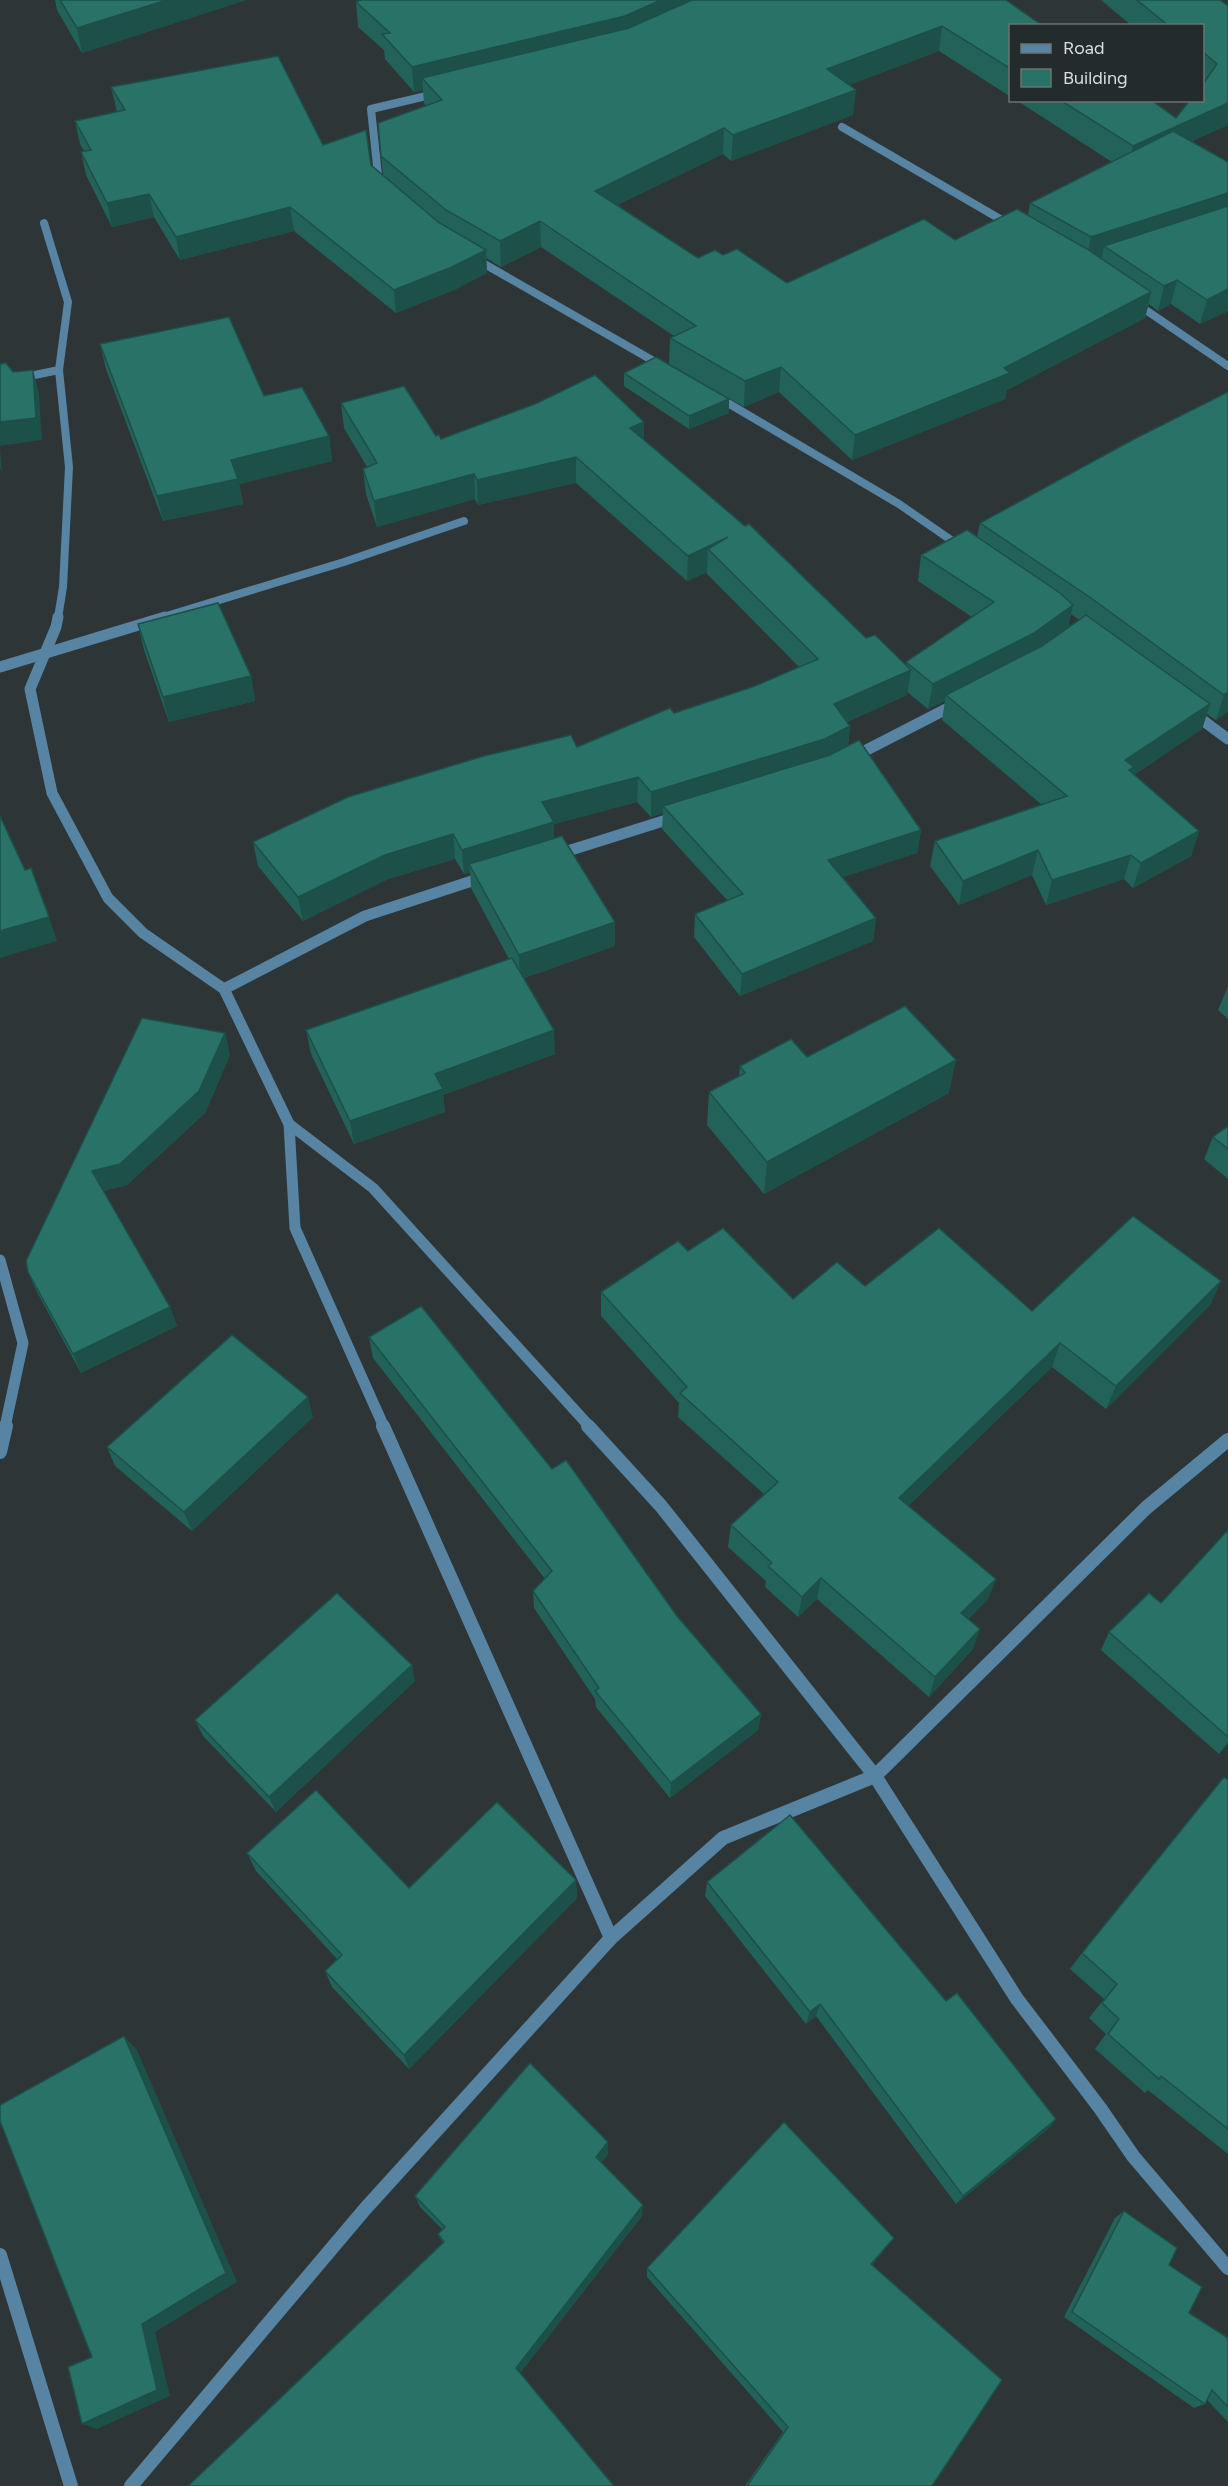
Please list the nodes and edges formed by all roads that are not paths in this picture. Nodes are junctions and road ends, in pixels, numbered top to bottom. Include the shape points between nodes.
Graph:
1 (449, 90) edge
2 (842, 127) dead end
3 (386, 191) edge
4 (44, 224) dead end
5 (1025, 233) edge
6 (465, 252) edge
7 (1124, 295) edge
8 (1228, 366) edge
9 (60, 370) junction
10 (677, 374) edge
11 (0, 382) edge
12 (708, 392) edge
13 (464, 521) dead end
14 (966, 550) edge
15 (43, 654) junction
16 (0, 667) edge
17 (971, 697) edge
18 (1182, 705) edge
19 (1228, 739) edge
20 (836, 766) edge
21 (689, 813) edge
22 (541, 859) edge
23 (495, 873) edge
24 (224, 989) junction
25 (289, 1124) junction
26 (0, 1260) edge
27 (1228, 1440) edge
28 (0, 1452) edge
29 (875, 1776) junction
30 (611, 1938) junction
31 (0, 2255) edge
32 (1228, 2268) edge
33 (71, 2486) edge
34 (131, 2486) edge

1 - 3 street via 371,109 377,184
2 - 5 street
4 - 9 street via 68,302
6 - 10 street
7 - 8 street
9 - 11 street
9 - 15 street via 69,467 63,587 56,627
12 - 14 street via 899,504
13 - 15 street
15 - 16 street
15 - 24 street via 30,689 52,793 108,898 143,933
17 - 20 street
18 - 19 street
21 - 22 street
23 - 24 street via 365,916
24 - 25 street
25 - 29 street via 373,1188 653,1497
25 - 30 street via 295,1228
26 - 28 street via 23,1343
27 - 29 street via 1146,1508
29 - 30 street via 723,1838
29 - 32 street via 1017,2000 1133,2156
30 - 34 street via 365,2209
31 - 33 street

